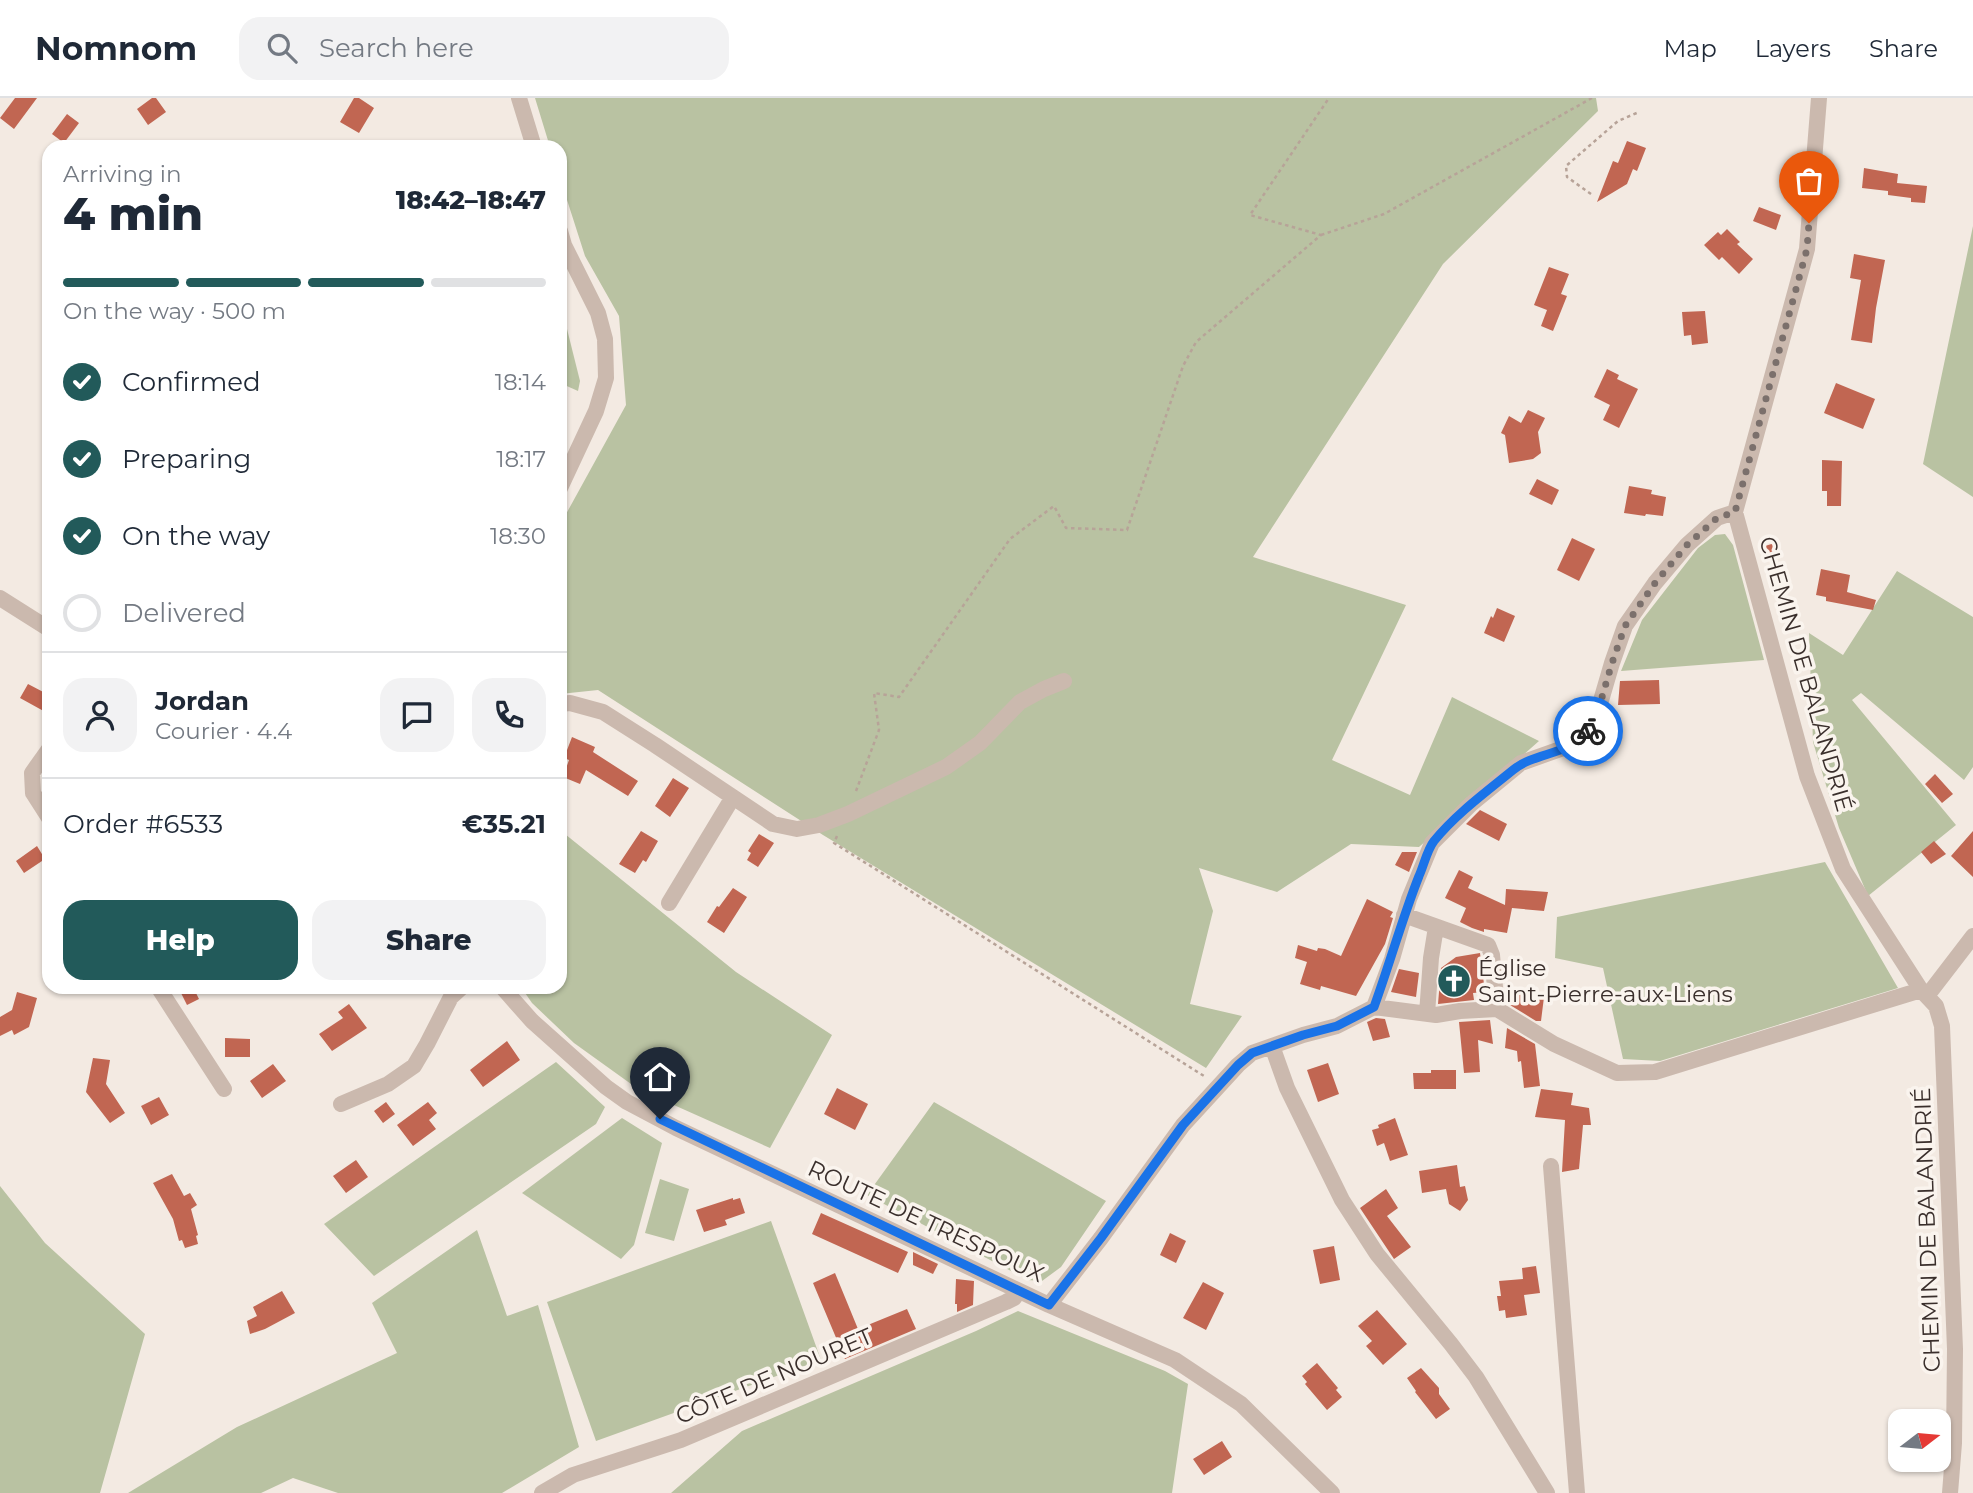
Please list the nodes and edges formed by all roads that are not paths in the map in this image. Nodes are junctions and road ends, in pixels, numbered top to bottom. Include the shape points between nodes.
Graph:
1 (519, 98) edge
2 (1819, 98) edge
3 (532, 140) edge
4 (567, 251) edge
5 (567, 473) edge
6 (1735, 512) junction
7 (0, 598) edge
8 (42, 625) edge
9 (1064, 681) dead end
10 (567, 703) edge
11 (42, 759) edge
12 (733, 797) junction
13 (42, 806) edge
14 (669, 903) dead end
15 (1404, 915) junction
16 (1436, 927) junction
17 (1973, 936) edge
18 (1924, 993) junction
19 (163, 994) edge
20 (455, 994) edge
21 (508, 994) edge
22 (1374, 1007) junction
23 (1491, 1013) junction
24 (1427, 1014) junction
25 (1272, 1046) junction
26 (224, 1089) dead end
27 (341, 1104) dead end
28 (1550, 1166) dead end
29 (1019, 1291) junction
30 (1049, 1305) junction
31 (1325, 1491) edge
32 (542, 1493) edge
33 (1547, 1493) edge
34 (1577, 1493) edge
35 (1950, 1493) edge

1 - 3 street
2 - 6 street via 1807,249
4 - 5 street via 598,313 605,339 606,378
6 - 15 street via 1717,518 1687,545 1625,626 1595,721 1584,736 1521,763 1471,804 1432,843
6 - 18 street, CHEMIN DE BALANDRIÉ via 1807,776 1843,869
7 - 8 street
9 - 12 street via 1020,702 980,743 946,767 819,825 797,829 773,824
10 - 12 street via 603,712
11 - 13 street via 32,773 33,793
12 - 14 street
15 - 16 street
15 - 22 street
16 - 23 street via 1488,945 1492,955
16 - 24 street
17 - 18 street
18 - 23 street via 1655,1072 1618,1073
18 - 35 street, CHEMIN DE BALANDRIÉ via 1936,1006 1942,1026 1955,1349
19 - 26 street
20 - 27 street via 414,1066 388,1084
21 - 29 street, ROUTE DE TRESPOUX via 541,1029 627,1102
22 - 24 street
22 - 25 street via 1337,1026
23 - 24 street
25 - 30 street via 1252,1053 1238,1065 1183,1125
25 - 33 street via 1287,1088 1342,1200 1377,1254 1476,1377
28 - 34 street
29 - 30 street, ROUTE DE TRESPOUX
29 - 32 street, CÔTE DE NOURET via 1006,1302 800,1391 681,1440 573,1475
30 - 31 street, ROUTE DE TRESPOUX via 1175,1360 1241,1404

